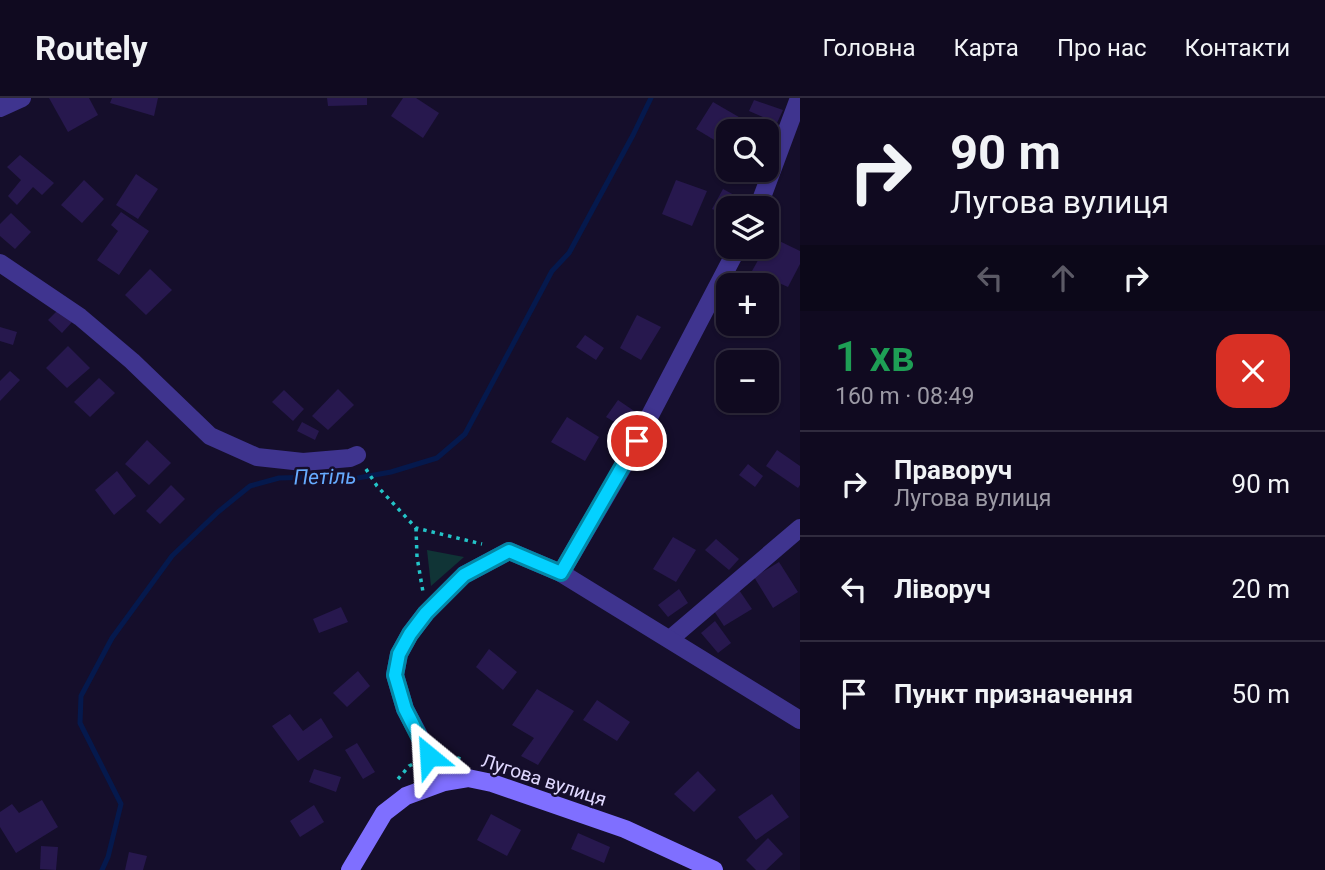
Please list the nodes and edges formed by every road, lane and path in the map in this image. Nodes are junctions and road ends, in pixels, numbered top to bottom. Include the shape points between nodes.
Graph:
1 (22, 98) edge
2 (799, 98) edge
3 (0, 108) edge
4 (762, 196) edge
5 (732, 259) edge
6 (0, 263) edge
7 (356, 455) dead end
8 (377, 486) dead end
9 (415, 528) junction
10 (800, 528) edge
11 (509, 551) junction
12 (561, 573) junction
13 (426, 613) junction
14 (670, 639) junction
15 (800, 720) edge
16 (444, 782) junction
17 (351, 870) edge
18 (714, 870) edge

1 - 3 street
2 - 4 street
5 - 12 street via 624,465
6 - 7 street via 80,317 210,436 257,457 303,462
8 - 9 path
9 - 11 path
9 - 13 path
10 - 14 street
11 - 12 street
11 - 13 street via 464,575
12 - 14 street
13 - 16 street via 399,654 395,675 405,709
14 - 15 street
16 - 17 street, Лугова вулиця via 406,796 384,813
16 - 18 street, Лугова вулиця via 468,778 492,783 625,829

